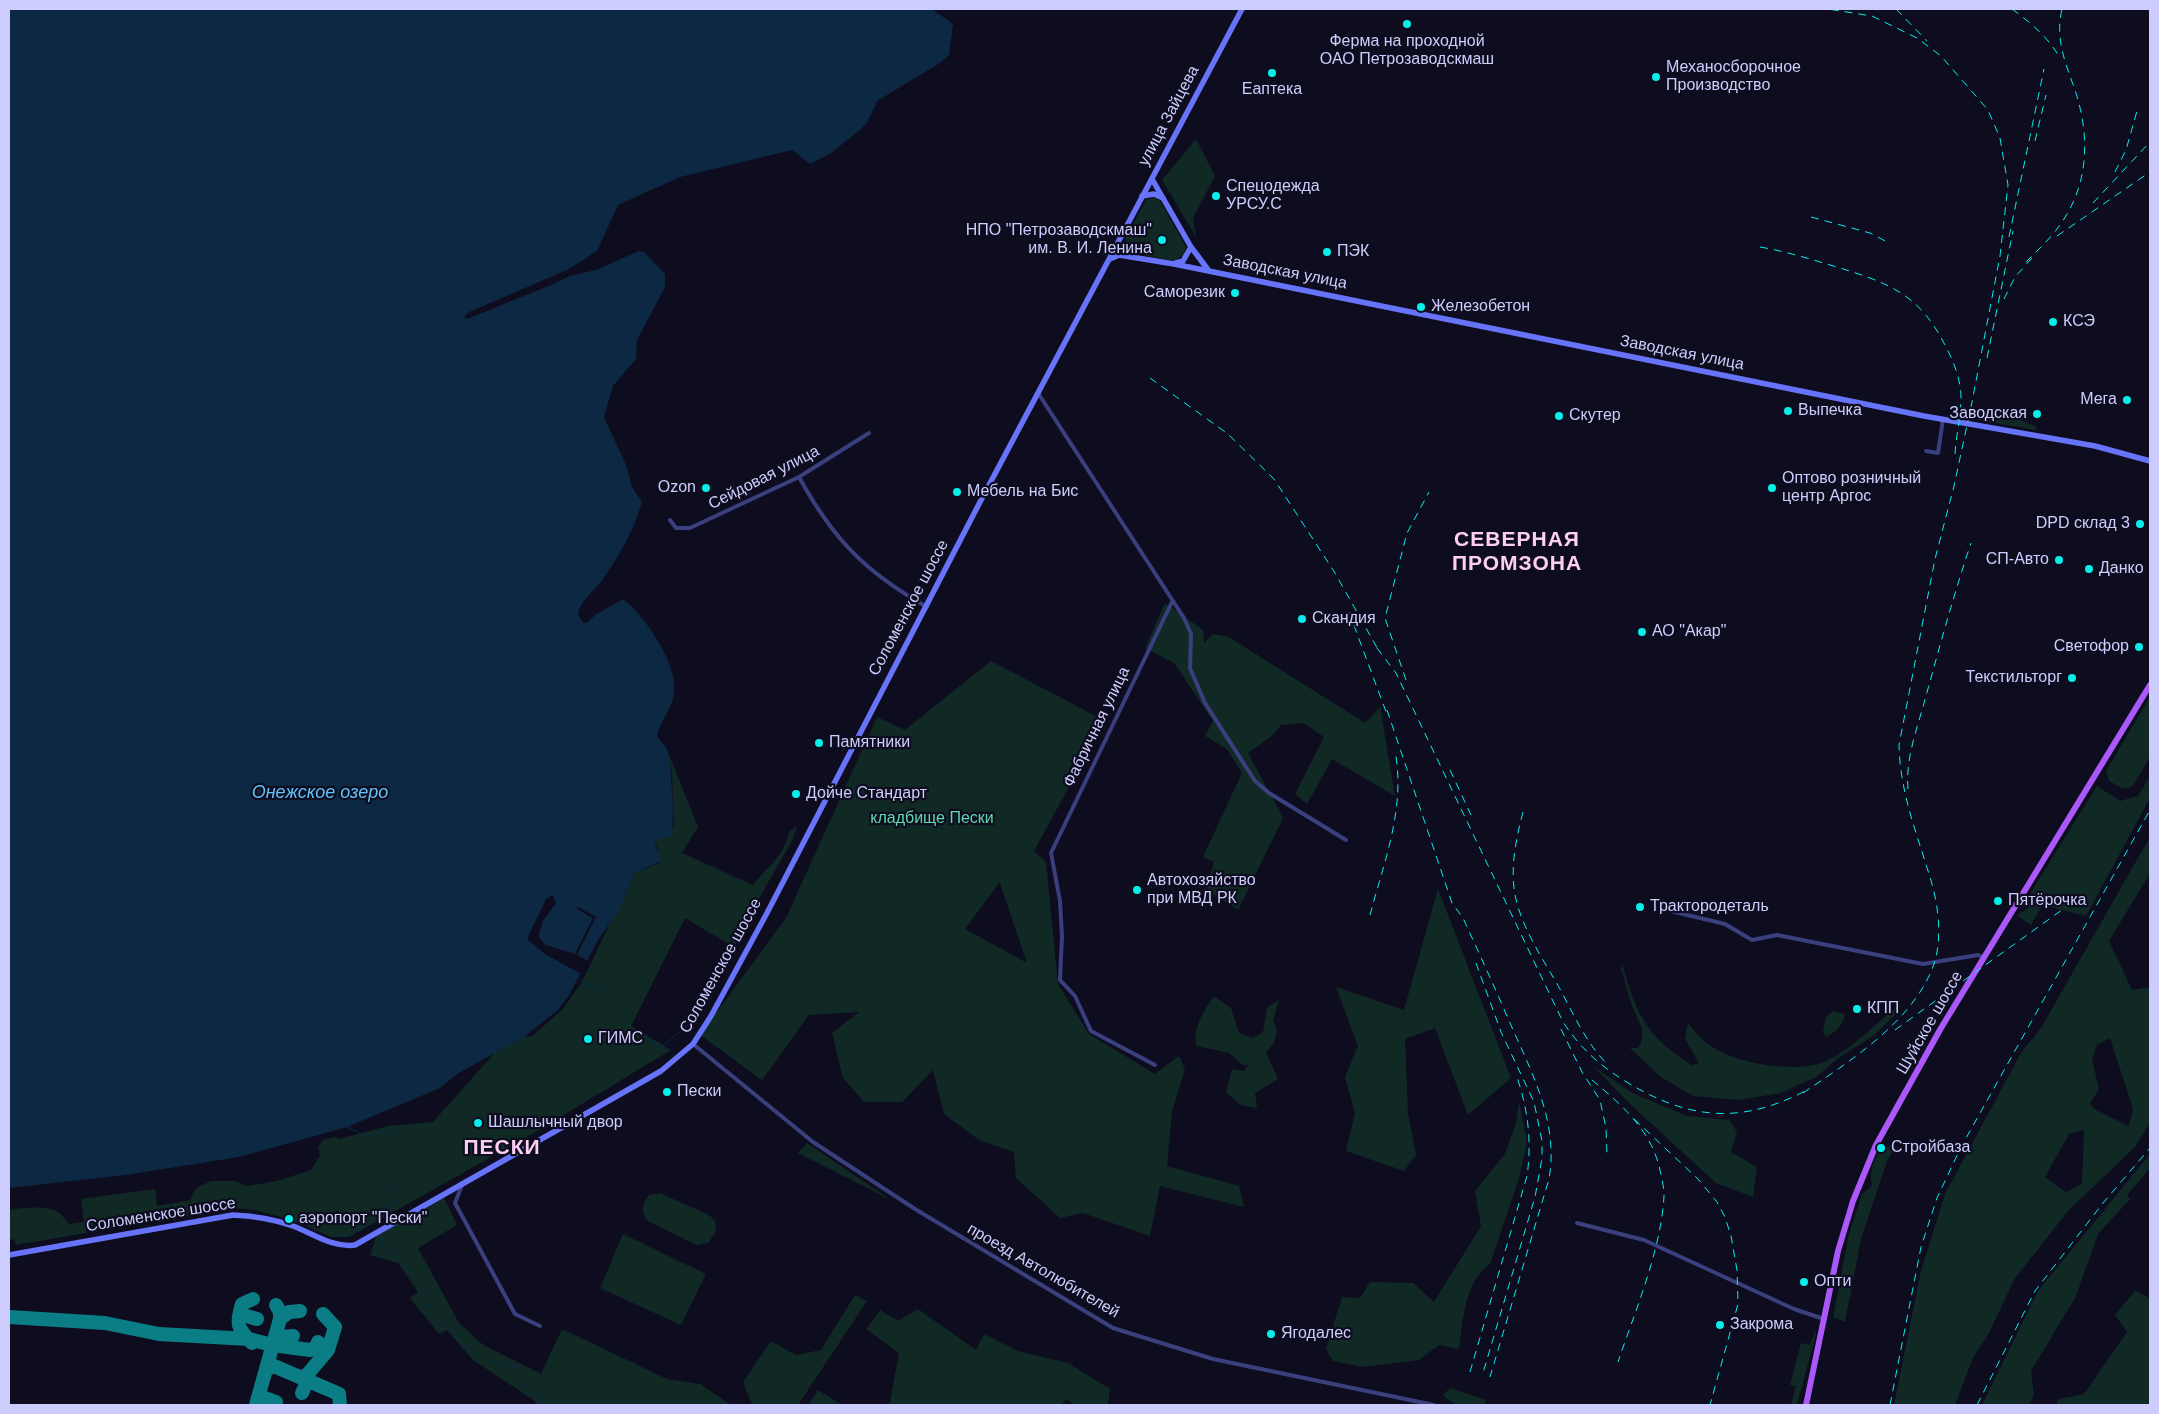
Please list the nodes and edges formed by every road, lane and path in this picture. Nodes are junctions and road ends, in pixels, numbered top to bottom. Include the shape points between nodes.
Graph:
1 (1242, 9) edge
2 (1152, 179) junction
3 (1142, 196) junction
4 (1163, 198) junction
5 (1121, 237) junction
6 (1191, 248) junction
7 (1128, 256) junction
8 (1108, 260) junction
9 (1174, 264) junction
10 (1209, 271) junction
11 (1038, 393) junction
12 (1943, 419) junction
13 (869, 433) dead end
14 (1926, 451) dead end
15 (2150, 461) edge
16 (799, 477) junction
17 (670, 520) dead end
18 (1172, 602) junction
19 (927, 607) junction
20 (2150, 685) edge
21 (1346, 840) dead end
22 (1658, 908) dead end
23 (1984, 958) junction
24 (694, 1044) junction
25 (1155, 1065) dead end
26 (462, 1185) junction
27 (1577, 1223) dead end
28 (9, 1255) edge
29 (1824, 1319) junction
30 (540, 1326) dead end
31 (1434, 1405) edge
32 (1806, 1405) edge

1 - 2 main road, улица Зайцева
2 - 3 main road, улица Зайцева
2 - 4 main road
3 - 4 main road via 1154,194
3 - 5 main road, улица Зайцева
4 - 6 main road
5 - 7 main road via 1120,244
5 - 8 main road, Соломенское шоссе
6 - 9 main road via 1183,261
6 - 10 main road
7 - 8 main road via 1119,255
7 - 9 main road, Заводская улица
8 - 11 main road, Соломенское шоссе
9 - 10 main road, Заводская улица
10 - 12 main road, Заводская улица
11 - 18 street
11 - 19 main road, Соломенское шоссе
12 - 14 street via 1938,453
12 - 15 main road, Заводская улица via 2082,443
13 - 16 street, Сейдовая улица
16 - 17 street, Сейдовая улица via 690,528 676,528
16 - 19 street via 818,510 846,546 895,589
18 - 21 street via 1191,634 1190,668 1205,703 1255,781
18 - 25 street, Фабричная улица via 1051,853 1060,901 1060,980 1074,996 1092,1031
19 - 24 main road, Соломенское шоссе via 767,913
20 - 23 main road, Шуйское шоссе
22 - 23 street via 1725,924 1752,940 1777,935 1922,964 1978,955
23 - 29 main road, Шуйское шоссе via 1890,1119 1867,1165 1845,1225
24 - 26 main road, Соломенское шоссе via 661,1071
24 - 31 street, проезд Автолюбителей via 813,1142 914,1209 1113,1328 1219,1360
26 - 28 main road, Соломенское шоссе via 356,1245 345,1246 264,1218 233,1215
26 - 30 street via 455,1203 515,1314
27 - 29 street via 1644,1240 1794,1309
29 - 32 main road, Шуйское шоссе

